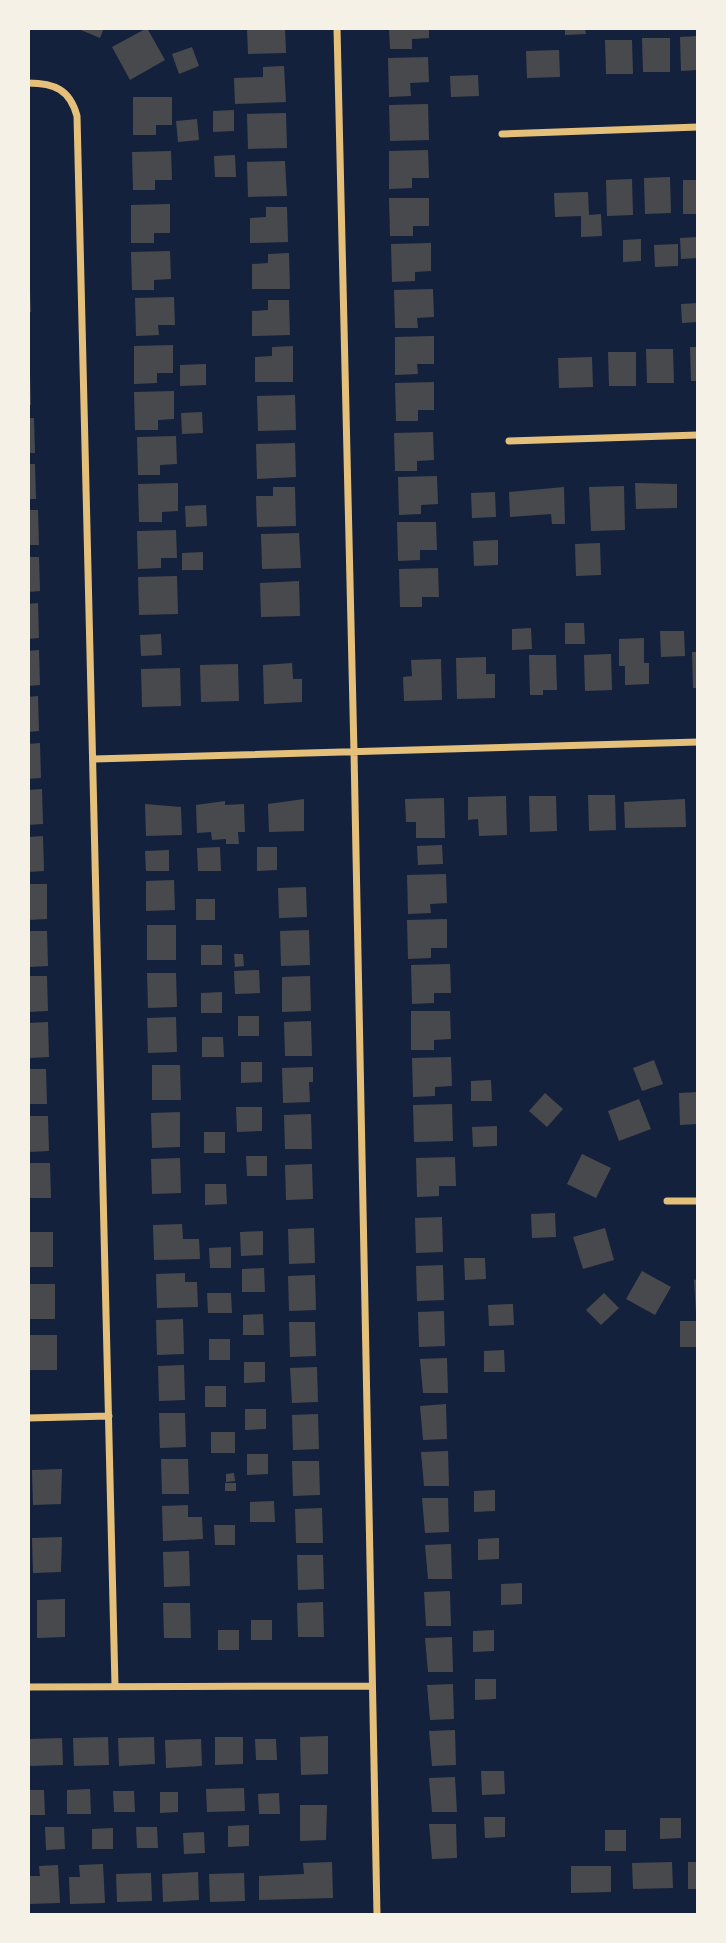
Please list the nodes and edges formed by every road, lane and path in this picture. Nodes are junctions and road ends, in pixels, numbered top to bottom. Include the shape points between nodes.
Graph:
1 (337, 28) edge
2 (28, 83) edge
3 (698, 127) edge
4 (502, 134) dead end
5 (698, 435) edge
6 (509, 441) dead end
7 (698, 742) edge
8 (354, 752) junction
9 (94, 759) junction
10 (698, 1200) edge
11 (667, 1201) dead end
12 (109, 1416) junction
13 (28, 1418) edge
14 (115, 1686) junction
15 (372, 1686) junction
16 (28, 1687) edge
17 (377, 1915) edge

1 - 8 street
2 - 9 street via 44,83 67,94 77,116
3 - 4 street
5 - 6 street
7 - 8 street
8 - 9 street
8 - 15 street
9 - 12 street
10 - 11 street
12 - 13 street
12 - 14 street
14 - 15 street
14 - 16 street
15 - 17 street

